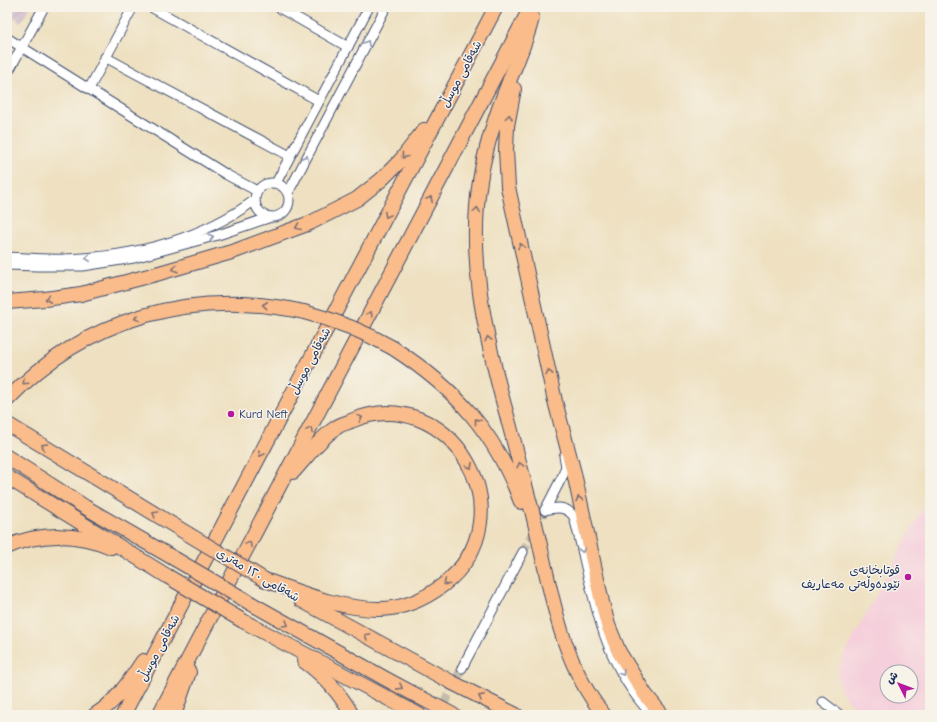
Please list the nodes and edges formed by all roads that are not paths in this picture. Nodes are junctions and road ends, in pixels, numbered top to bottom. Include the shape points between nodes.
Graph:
1 (44, 7) edge
2 (133, 7) edge
3 (151, 7) edge
4 (278, 7) edge
5 (368, 7) edge
6 (386, 7) edge
7 (496, 7) edge
8 (532, 7) edge
9 (7, 38) edge
10 (478, 41) junction
11 (524, 46) junction
12 (348, 47) junction
13 (22, 48) junction
14 (105, 57) junction
15 (7, 74) edge
16 (89, 89) junction
17 (319, 101) junction
18 (290, 156) junction
19 (276, 183) junction
20 (258, 191) junction
21 (288, 193) junction
22 (255, 200) junction
23 (270, 217) junction
24 (7, 257) edge
25 (7, 265) edge
26 (7, 302) edge
27 (7, 400) edge
28 (557, 408) junction
29 (7, 424) edge
30 (7, 457) edge
31 (7, 477) edge
32 (279, 488) junction
33 (7, 547) edge
34 (522, 552) tunnel mouth
35 (150, 566) junction
36 (265, 580) junction
37 (548, 584) junction
38 (180, 607) junction
39 (208, 621) junction
40 (263, 632) junction
41 (462, 668) tunnel mouth
42 (823, 702) dead end
43 (95, 715) edge
44 (123, 715) edge
45 (159, 715) edge
46 (174, 715) edge
47 (352, 715) edge
48 (419, 715) edge
49 (453, 715) edge
50 (516, 715) edge
51 (604, 715) edge
52 (652, 715) edge
53 (662, 715) edge
54 (840, 715) edge

1 - 13 street
2 - 14 street
3 - 17 street
4 - 12 street
5 - 12 street
21 -> 6 street
7 - 10 highway, شەقامی موسڵ
8 - 11 highway via 530,27
32 -> 8 highway
9 - 13 street
10 -> 26 highway via 414,142 393,168 357,200 310,223 228,253 156,274 80,294
10 -> 38 highway, شەقامی موسڵ
28 -> 11 highway via 508,187 507,126
37 -> 11 highway via 486,332 476,253 476,218 486,152 492,128
12 - 17 street
13 - 15 street
13 - 16 street
14 - 16 street
14 - 18 street
16 - 20 street via 227,175
17 - 18 street
18 - 19 street
19 - 20 street via 266,184
19 - 21 street
20 - 22 street
21 - 23 street via 290,199 286,210 282,214
22 - 23 street via 258,210
22 -> 24 street via 214,225 177,240 138,250 108,256 64,259
25 -> 23 street via 83,266 134,258 218,235
37 -> 27 highway, bridge via 514,482 484,430 455,396 434,377 393,348 349,326 326,318 271,305 248,303 182,307 140,317 102,331 64,351 36,372
28 -> 52 street via 566,466 545,510 567,509 574,517 603,634 629,685
53 -> 28 highway via 627,666 608,625
36 -> 29 highway, شەقامی ١٢٠ مەتری, bridge
30 -> 49 highway, bridge via 86,507 252,604
31 - 35 highway
32 -> 36 highway via 338,426 374,414 414,417 442,433 461,452 479,488 480,525 471,552 451,578 430,594 405,605 378,609 346,605
39 -> 32 highway
33 - 35 highway via 35,538 74,537 109,546
34 - 41 street
35 - 40 highway, bridge
50 -> 36 highway, شەقامی ١٢٠ مەتری
37 - 51 highway via 555,615 572,662 592,700
38 - 43 highway via 122,692
38 - 44 highway, شەقامی موسڵ
39 - 45 highway
39 - 46 highway
40 - 47 highway via 324,677 334,687
40 - 48 highway
42 - 54 street

